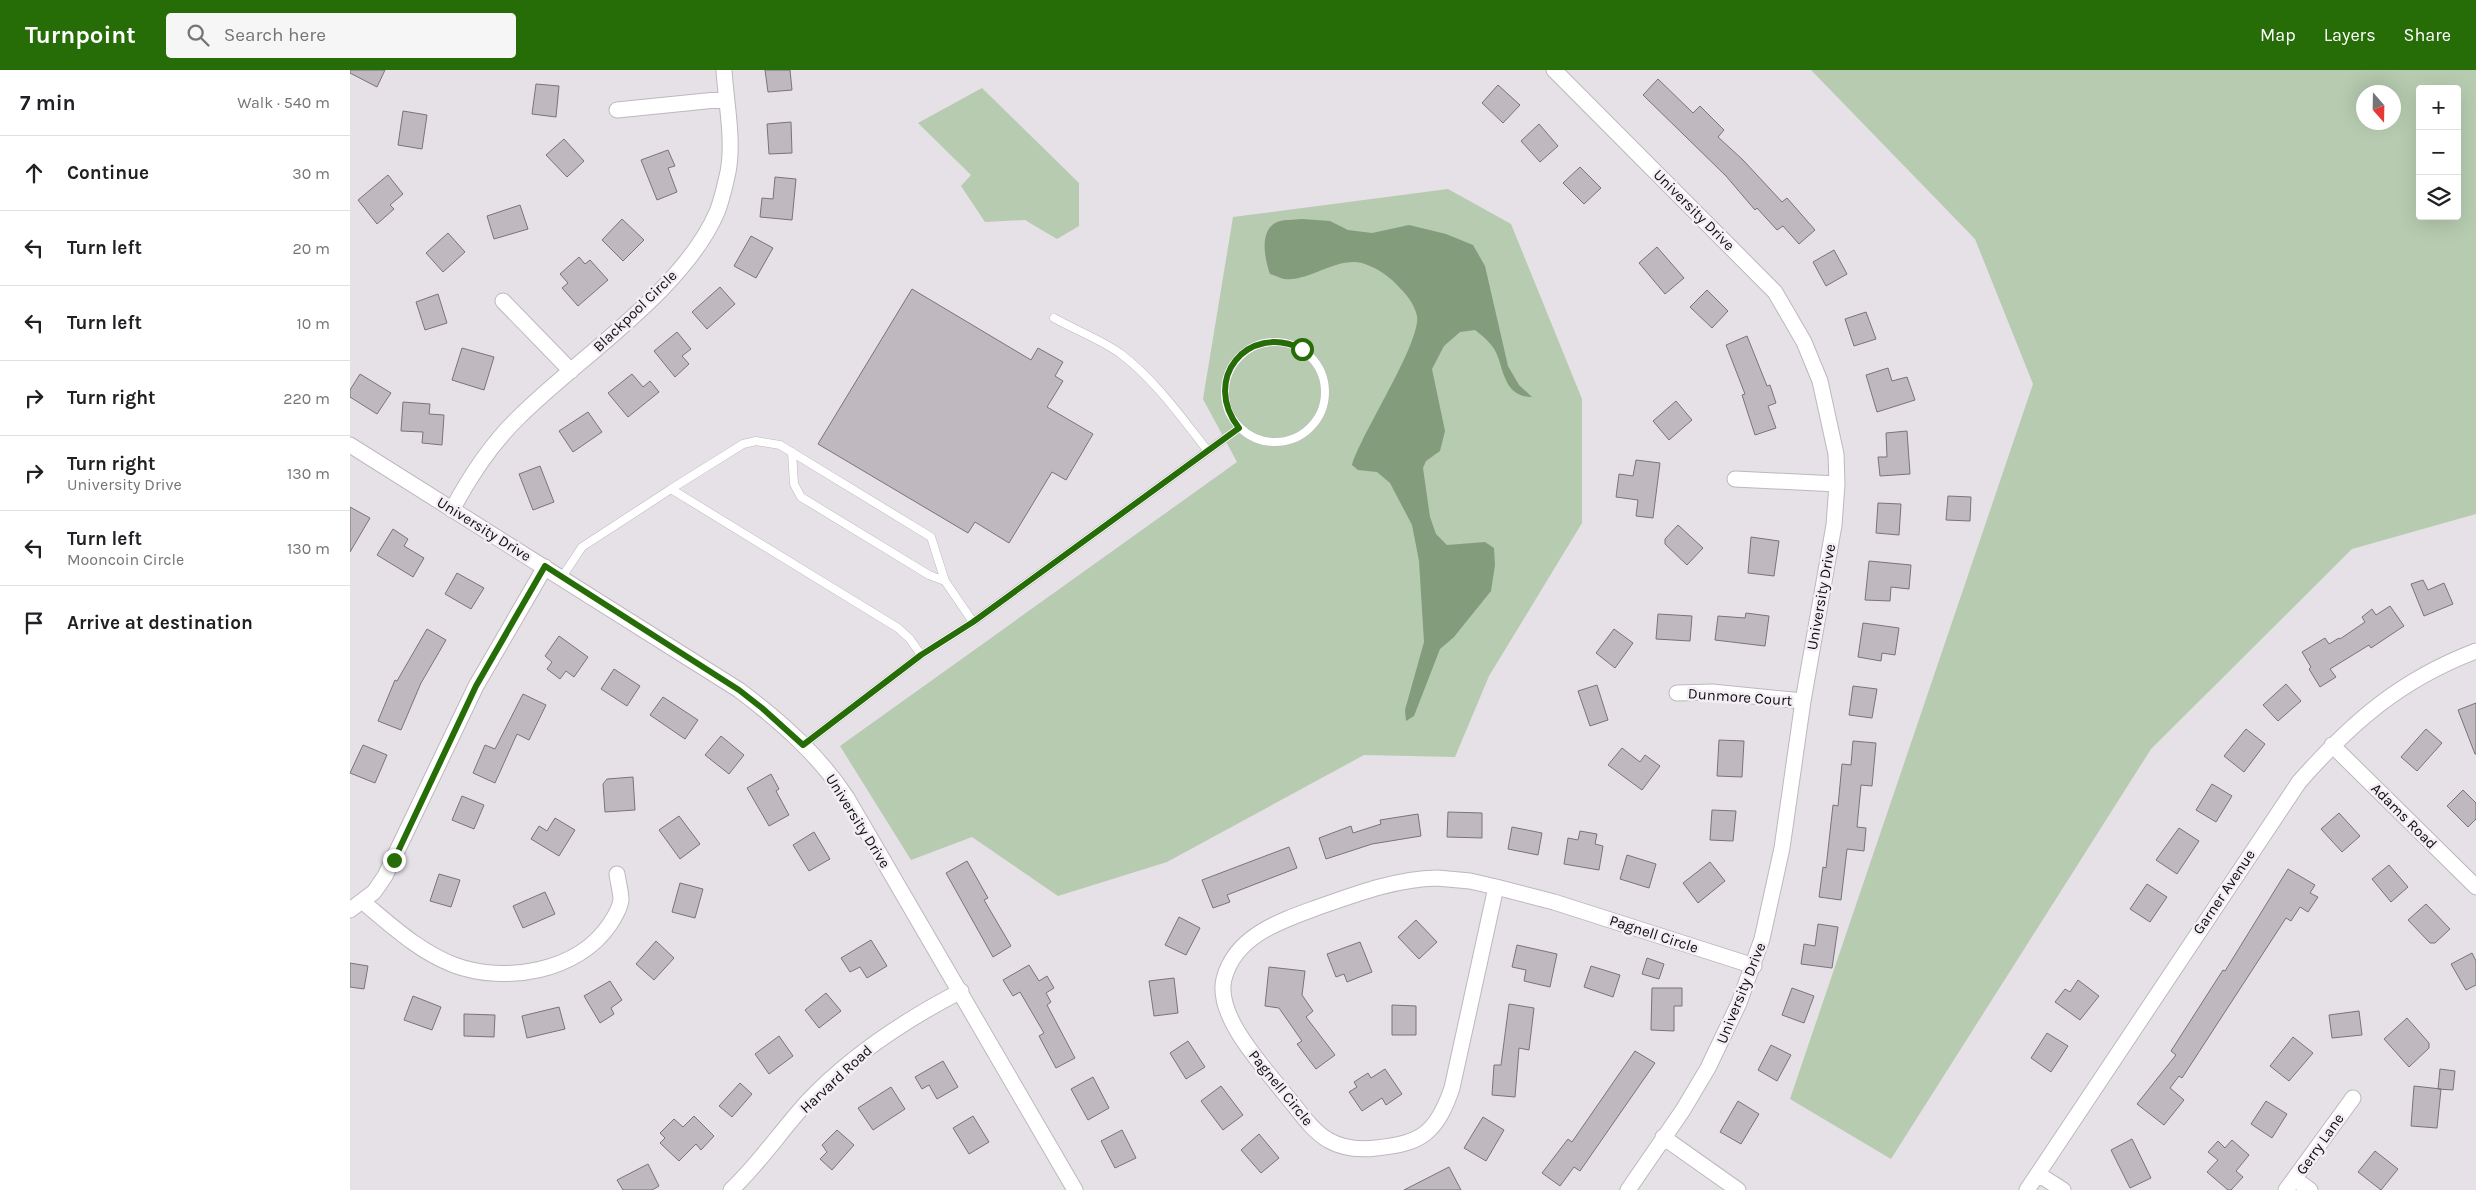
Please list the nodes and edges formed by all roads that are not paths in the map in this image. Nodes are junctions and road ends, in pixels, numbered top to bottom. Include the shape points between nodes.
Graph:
1 (724, 70) edge
2 (1554, 70) edge
3 (726, 98) junction
4 (617, 110) dead end
5 (503, 301) dead end
6 (1054, 318) dead end
7 (571, 371) junction
8 (1239, 428) junction
9 (350, 445) edge
10 (1208, 451) junction
11 (792, 452) junction
12 (1735, 478) dead end
13 (1837, 484) junction
14 (671, 489) junction
15 (452, 510) junction
16 (545, 566) junction
17 (562, 577) junction
18 (946, 581) junction
19 (973, 622) junction
20 (2476, 651) edge
21 (921, 655) junction
22 (1677, 693) dead end
23 (1803, 701) junction
24 (803, 745) junction
25 (2332, 745) junction
26 (617, 874) dead end
27 (2476, 886) edge
28 (1496, 887) junction
29 (363, 902) junction
30 (350, 910) edge
31 (1754, 966) junction
32 (961, 991) junction
33 (2353, 1098) dead end
34 (1663, 1137) junction
35 (2038, 1174) junction
36 (2291, 1184) edge
37 (731, 1190) edge
38 (1075, 1190) edge
39 (1628, 1190) edge
40 (1738, 1190) edge
41 (2027, 1190) edge
42 (2064, 1190) edge
43 (2310, 1190) edge

1 - 3 street, Blackpool Circle
2 - 13 street, University Drive via 1775,292 1804,342 1820,381 1832,431
3 - 4 street
3 - 7 street, Blackpool Circle via 730,148 717,212 680,268
5 - 7 street
6 - 10 lane via 1120,353 1134,365 1169,400
7 - 15 street, Blackpool Circle via 502,434 473,471
8 - 8 lane via 1268,442 1291,440 1310,428 1325,398 1322,376 1311,356 1302,349 1281,342 1258,344 1239,356 1227,374 1224,397
8 - 10 lane
9 - 15 street, University Drive
10 - 19 lane
11 - 14 lane via 769,441 743,444
11 - 18 lane via 931,537
11 - 18 lane via 794,484 801,497 929,575
12 - 13 street
13 - 23 street, University Drive via 1834,525
14 - 17 lane via 582,547
14 - 21 lane via 898,628
15 - 16 street, University Drive
16 - 17 street, University Drive
16 - 29 street via 476,686 394,860 374,892
17 - 24 street, University Drive via 739,690
18 - 19 lane
19 - 21 lane
20 - 25 street, Garner Avenue via 2437,668 2397,692 2356,722
21 - 24 lane
22 - 23 street, Dunmore Court via 1712,692
23 - 31 street, University Drive via 1782,848
24 - 32 street, University Drive via 848,798
25 - 27 street, Adams Road
25 - 35 street, Garner Avenue via 2299,782 2255,846
26 - 29 street via 621,901 605,931 585,950 570,958 520,973 473,970 439,958 409,941
28 - 28 street, Pagnell Circle via 1452,1088 1438,1120 1420,1138 1399,1146 1354,1148 1339,1146 1327,1139 1294,1106 1247,1047 1234,1024 1223,991 1225,976 1234,960 1251,939 1281,921 1386,885 1437,878
28 - 31 street, Pagnell Circle via 1554,902
29 - 30 street
31 - 34 street, University Drive via 1712,1061
32 - 37 street, Harvard Road via 894,1028 836,1074
32 - 38 street, University Drive
33 - 36 street, Gerry Lane
34 - 39 street, University Drive
34 - 40 street
35 - 41 street, Garner Avenue
35 - 42 street
36 - 43 street

